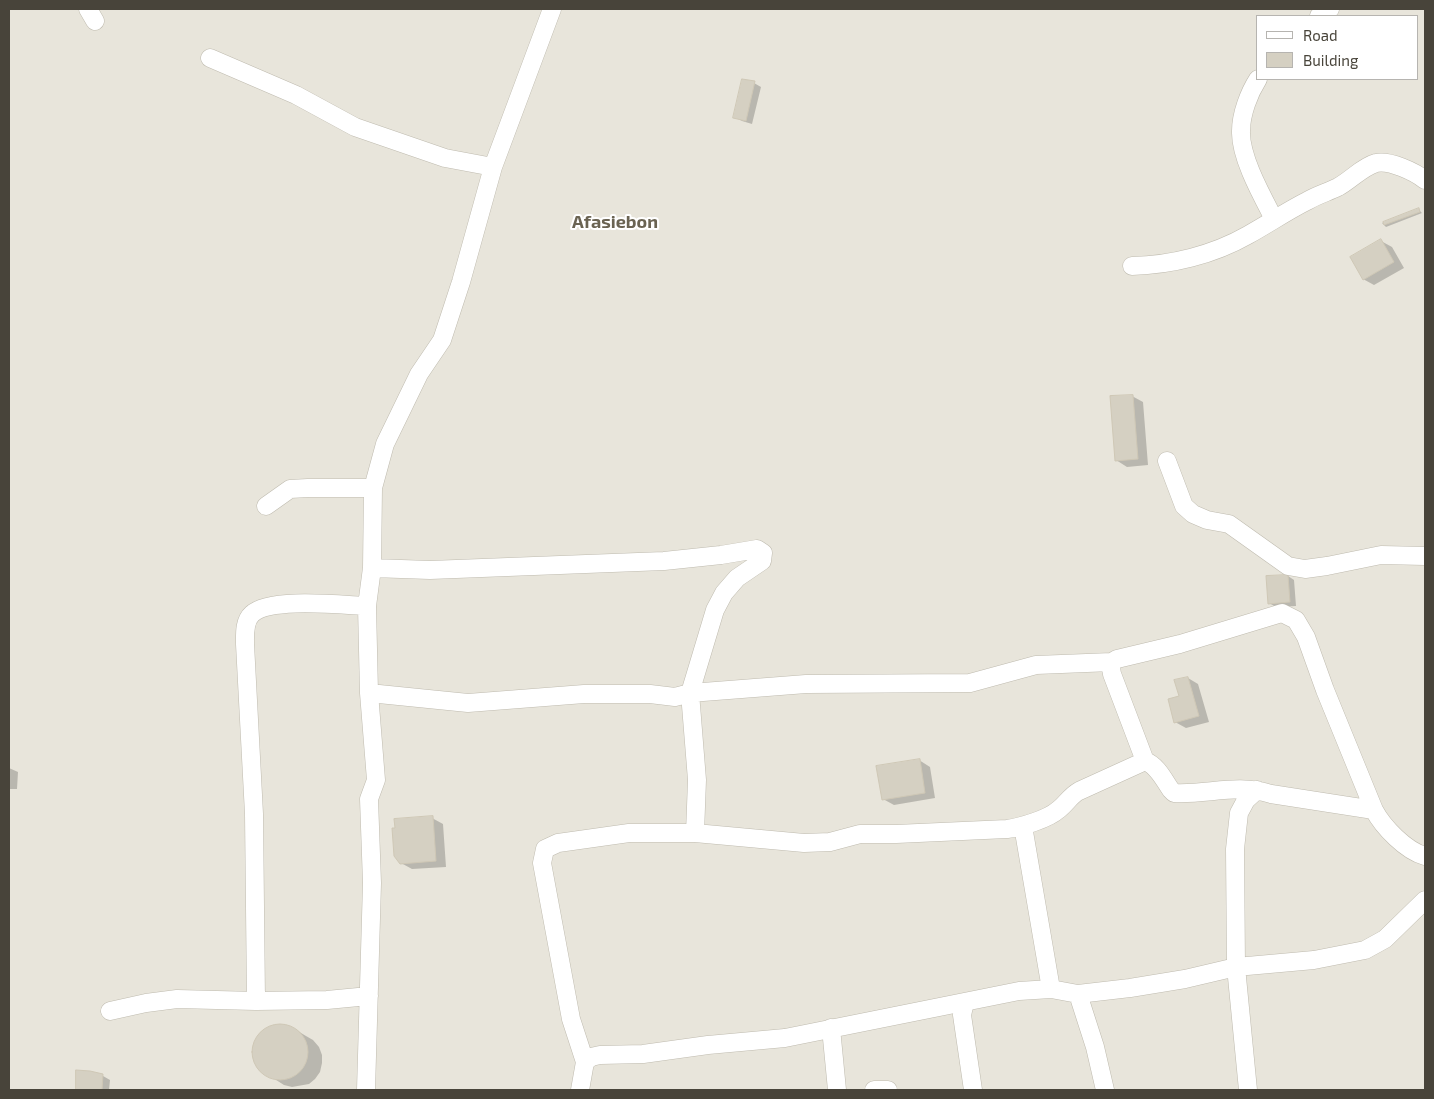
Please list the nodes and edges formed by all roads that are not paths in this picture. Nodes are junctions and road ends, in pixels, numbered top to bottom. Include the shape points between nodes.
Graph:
1 (552, 9) edge
2 (210, 58) dead end
3 (1257, 80) edge
4 (493, 167) junction
5 (1425, 180) edge
6 (1274, 219) junction
7 (1132, 266) dead end
8 (1168, 461) dead end
9 (374, 488) junction
10 (266, 506) dead end
11 (1425, 556) edge
12 (372, 568) junction
13 (367, 606) junction
14 (1112, 662) junction
15 (369, 693) junction
16 (690, 694) junction
17 (1145, 761) junction
18 (1257, 790) junction
19 (1374, 810) junction
20 (1023, 826) junction
21 (695, 833) junction
22 (1425, 856) edge
23 (1425, 900) edge
24 (1236, 968) junction
25 (1052, 989) junction
26 (1078, 994) junction
27 (369, 996) junction
28 (256, 1001) junction
29 (965, 1002) junction
30 (110, 1011) dead end
31 (830, 1028) junction
32 (584, 1062) junction
33 (366, 1090) edge
34 (580, 1090) edge
35 (837, 1090) edge
36 (874, 1090) edge
37 (888, 1090) edge
38 (973, 1090) edge
39 (1105, 1090) edge
40 (1248, 1090) edge

1 - 4 street
2 - 4 street via 296,95 355,127 445,158
3 - 6 street via 1240,130 1253,178
4 - 9 street via 442,340 419,374 385,444
5 - 6 street via 1416,173 1379,162
6 - 7 street via 1221,248 1159,265
8 - 11 street via 1188,510 1207,520 1229,524 1288,566 1305,569 1381,555
9 - 10 street via 290,489
9 - 12 street
12 - 13 street
12 - 16 street via 448,570 664,561 760,550 762,561 737,578 715,610
13 - 15 street
13 - 28 street via 298,604 264,607 251,614 246,626 254,814
14 - 16 street via 1036,665 970,683 806,684
14 - 17 street via 1112,674
14 - 19 street via 1282,613 1288,615 1296,620 1306,637
15 - 16 street via 468,703 584,694 675,697
15 - 27 street via 376,780 369,799 372,883
16 - 21 street via 697,780
17 - 18 street via 1155,767 1174,793
17 - 20 street via 1078,791 1057,811
18 - 19 street
18 - 24 street via 1239,813 1235,849
19 - 22 street via 1396,838
20 - 21 street via 969,832 860,834 830,842 804,843
20 - 25 street
21 - 32 street via 629,833 558,843 545,850 542,863 571,1019
23 - 24 street via 1385,939 1365,950 1314,960
24 - 26 street via 1186,980
24 - 40 street
25 - 26 street
25 - 29 street via 1019,990
26 - 39 street
27 - 28 street
27 - 33 street
28 - 30 street via 177,999
29 - 31 street
29 - 38 street via 962,1015
31 - 32 street via 785,1038 708,1044 643,1054 600,1055
31 - 35 street
32 - 34 street
36 - 37 street

